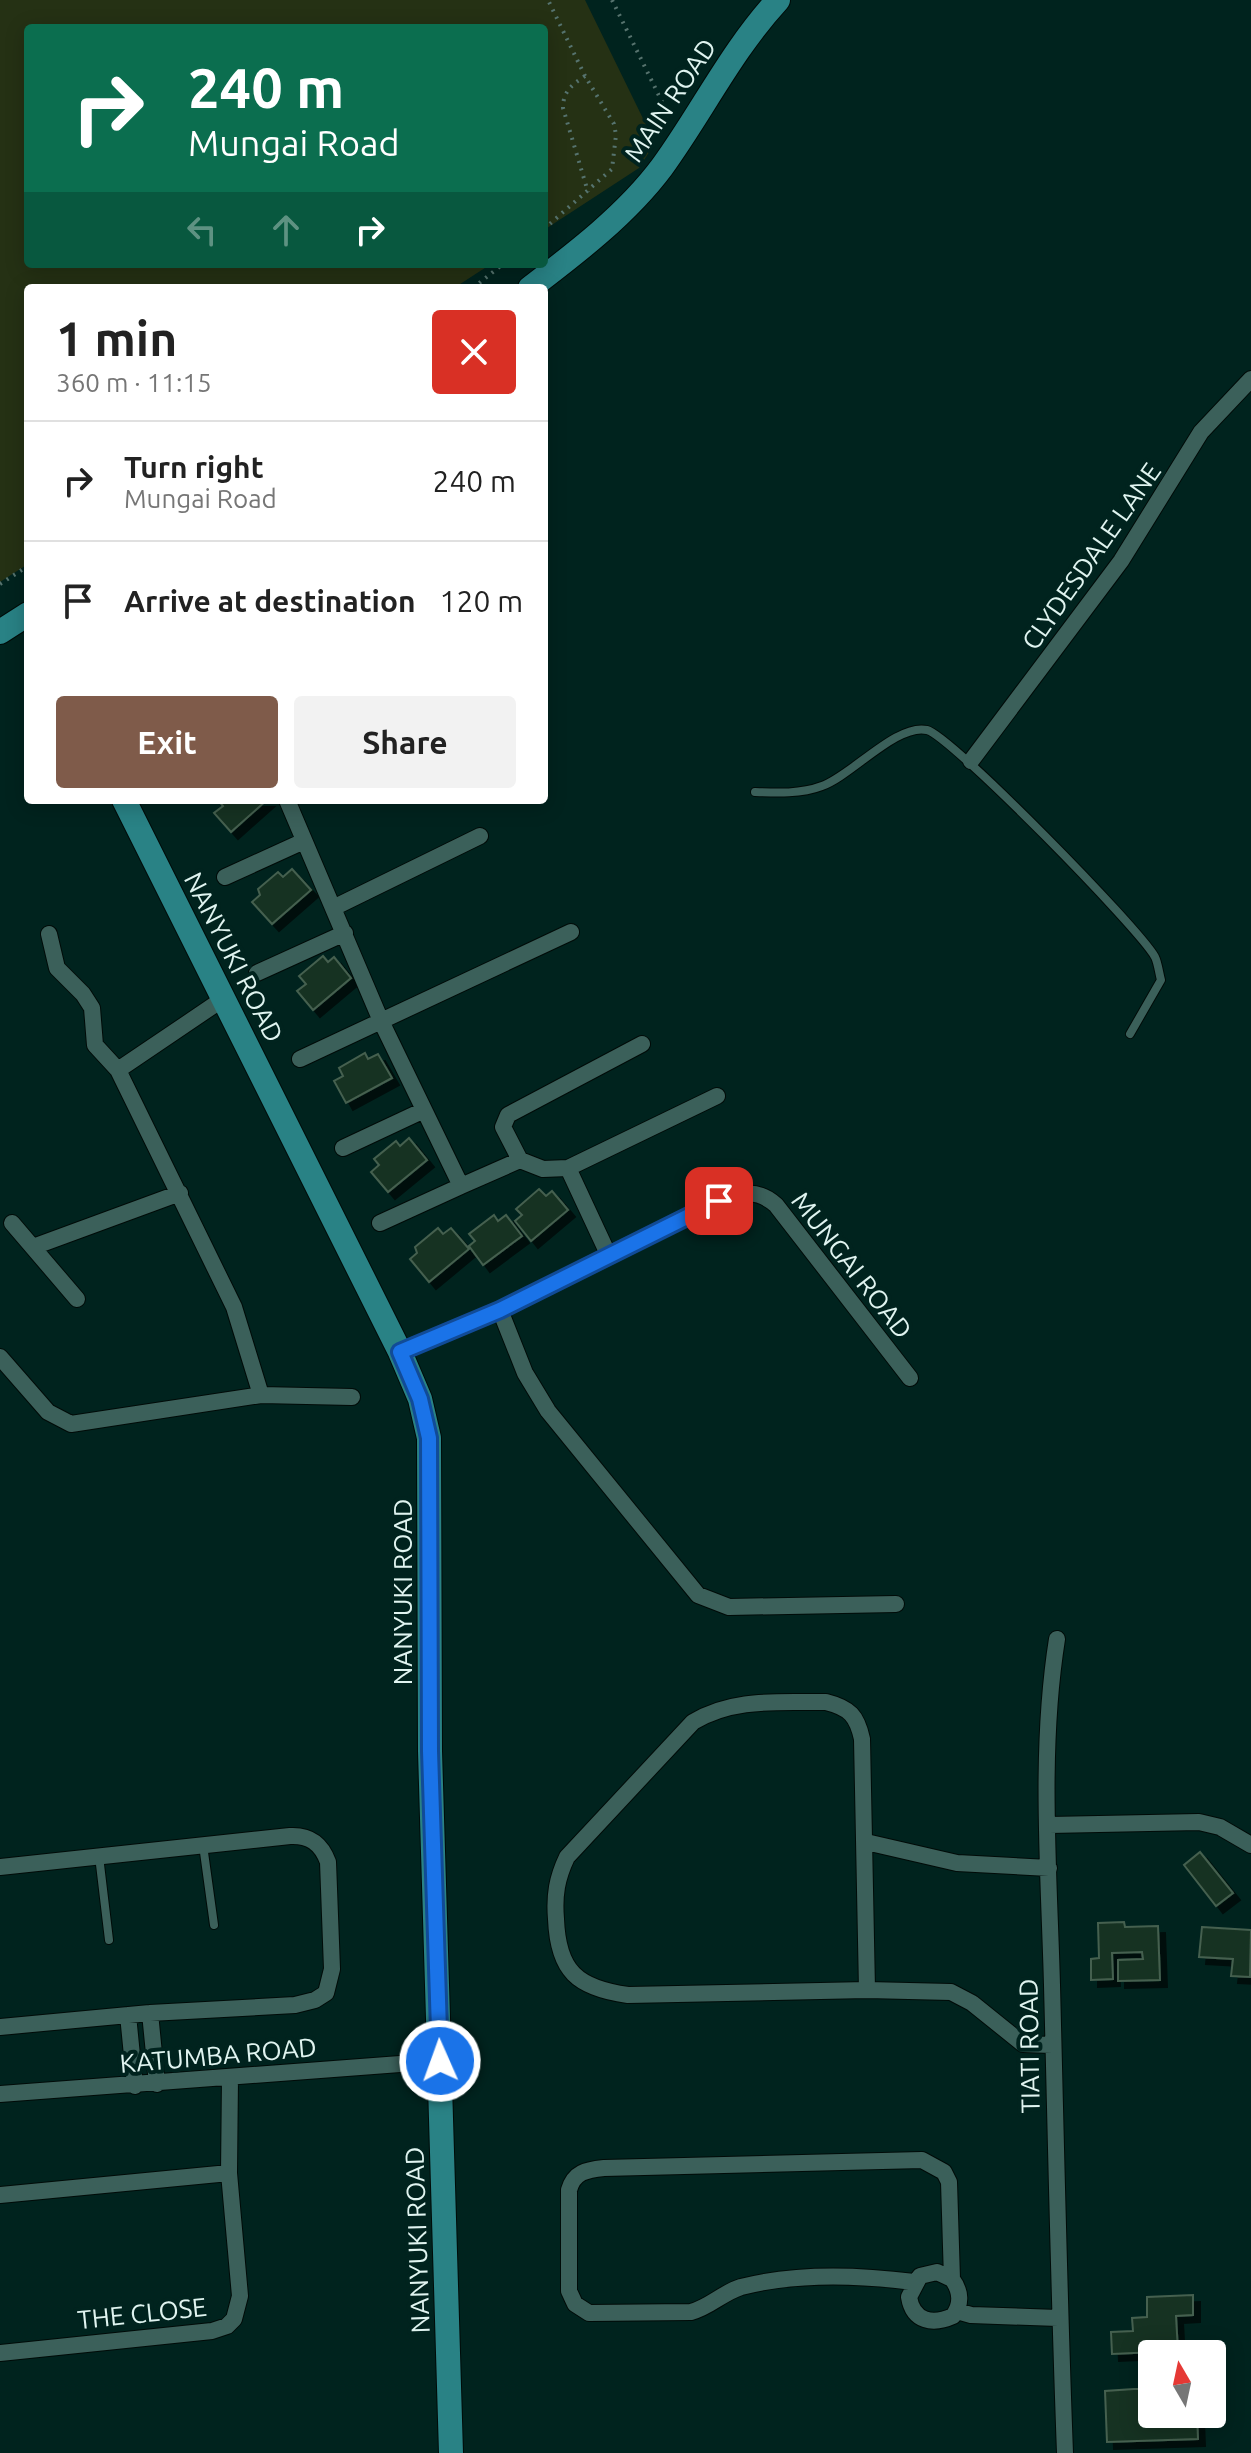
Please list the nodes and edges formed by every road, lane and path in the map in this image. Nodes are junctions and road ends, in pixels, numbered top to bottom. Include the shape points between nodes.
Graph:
1 (548, 0) edge
2 (612, 0) edge
3 (778, 0) edge
4 (585, 76) junction
5 (680, 138) junction
6 (588, 192) junction
7 (548, 226) edge
8 (498, 268) edge
9 (478, 284) edge
10 (535, 284) edge
11 (1249, 386) edge
12 (24, 569) edge
13 (0, 584) edge
14 (24, 617) edge
15 (0, 632) edge
16 (971, 761) junction
17 (755, 792) dead end
18 (126, 804) edge
19 (289, 804) edge
20 (480, 836) dead end
21 (304, 841) junction
22 (225, 877) dead end
23 (335, 907) junction
24 (571, 932) dead end
25 (345, 933) junction
26 (49, 934) dead end
27 (257, 973) dead end
28 (223, 999) junction
29 (381, 1021) junction
30 (1130, 1034) dead end
31 (642, 1044) dead end
32 (300, 1059) dead end
33 (118, 1070) junction
34 (717, 1096) dead end
35 (422, 1111) junction
36 (343, 1148) dead end
37 (520, 1160) junction
38 (568, 1168) junction
39 (461, 1186) junction
40 (180, 1193) junction
41 (12, 1223) dead end
42 (380, 1223) dead end
43 (33, 1247) junction
44 (609, 1256) junction
45 (77, 1299) dead end
46 (500, 1310) junction
47 (400, 1352) junction
48 (0, 1357) edge
49 (910, 1378) dead end
50 (261, 1395) junction
51 (352, 1397) dead end
52 (896, 1604) dead end
53 (1057, 1639) dead end
54 (1049, 1825) junction
55 (866, 1842) junction
56 (203, 1845) junction
57 (1251, 1845) edge
58 (99, 1856) junction
59 (0, 1867) edge
60 (1049, 1868) junction
61 (214, 1925) dead end
62 (109, 1940) dead end
63 (867, 1990) junction
64 (150, 2013) junction
65 (128, 2015) junction
66 (0, 2027) edge
67 (1052, 2045) junction
68 (440, 2061) junction
69 (230, 2078) junction
70 (157, 2084) junction
71 (135, 2086) junction
72 (0, 2094) edge
73 (229, 2173) junction
74 (0, 2195) edge
75 (952, 2279) junction
76 (914, 2282) junction
77 (957, 2311) junction
78 (1058, 2318) junction
79 (0, 2353) edge
80 (451, 2453) edge
81 (1065, 2453) edge

1 - 4 path
2 - 5 path
3 - 5 street, MAIN ROAD via 749,32
4 - 6 path via 568,88 563,108
4 - 6 path via 616,135 612,169
5 - 10 street, MAIN ROAD via 642,191
6 - 7 path
8 - 9 path
11 - 16 street, CLYDESDALE LANE via 1201,432 1121,561
12 - 13 path
14 - 15 street
16 - 17 lane via 928,730 913,731 821,787
16 - 30 lane via 1156,957 1161,980
18 - 28 street, NANYUKI ROAD
19 - 21 street
20 - 23 street
21 - 22 street
21 - 23 street
23 - 25 street
24 - 29 street
25 - 27 street
25 - 29 street
26 - 33 street via 57,968 92,1008 95,1045
28 - 33 street
28 - 47 street, NANYUKI ROAD
29 - 32 street
29 - 35 street
31 - 37 street via 508,1115 503,1121 505,1135
33 - 40 street
34 - 38 street
35 - 36 street
35 - 39 street
37 - 38 street via 536,1168
37 - 39 street
38 - 44 street
39 - 42 street
40 - 43 street
40 - 50 street via 234,1307
41 - 43 street
43 - 45 street
44 - 46 street, MUNGAI ROAD
44 - 49 street, MUNGAI ROAD via 719,1201 758,1193 776,1205
46 - 47 street, MUNGAI ROAD
46 - 52 street via 525,1373 548,1411 698,1595 729,1607
47 - 68 street, NANYUKI ROAD via 429,1438 430,1751
48 - 50 street via 48,1412 71,1424
50 - 51 street
53 - 54 street, TIATI ROAD via 1048,1703
54 - 57 street via 1199,1822
54 - 60 street, TIATI ROAD
55 - 60 street via 970,1865
55 - 63 street
55 - 63 street via 862,1739 850,1710 826,1702 724,1706 693,1722 567,1857 555,1897 557,1945 564,1965 599,1991 628,1995
56 - 58 street
56 - 61 lane
56 - 64 street via 299,1836 320,1846 330,1884 329,1987 315,2000 295,2005
58 - 59 street
58 - 62 lane
60 - 67 street, TIATI ROAD
63 - 67 street via 956,1994 1023,2044
64 - 65 street
64 - 70 street
65 - 66 street
65 - 71 street
67 - 78 street, TIATI ROAD
68 - 69 street, KATUMBA ROAD
68 - 80 street, NANYUKI ROAD
69 - 70 street, KATUMBA ROAD
69 - 73 street, THE CLOSE
70 - 71 street, KATUMBA ROAD
71 - 72 street, KATUMBA ROAD
73 - 74 street
73 - 79 street, THE CLOSE via 240,2296 239,2309 227,2326
75 - 76 street via 937,2272
75 - 76 street via 949,2182 944,2172 922,2160 604,2168 582,2171 571,2181 569,2291 575,2304 589,2313 691,2312 736,2289 774,2281 858,2276
75 - 77 street via 960,2294
76 - 77 street via 910,2305 920,2317 942,2321
77 - 78 street
78 - 81 street, TIATI ROAD

